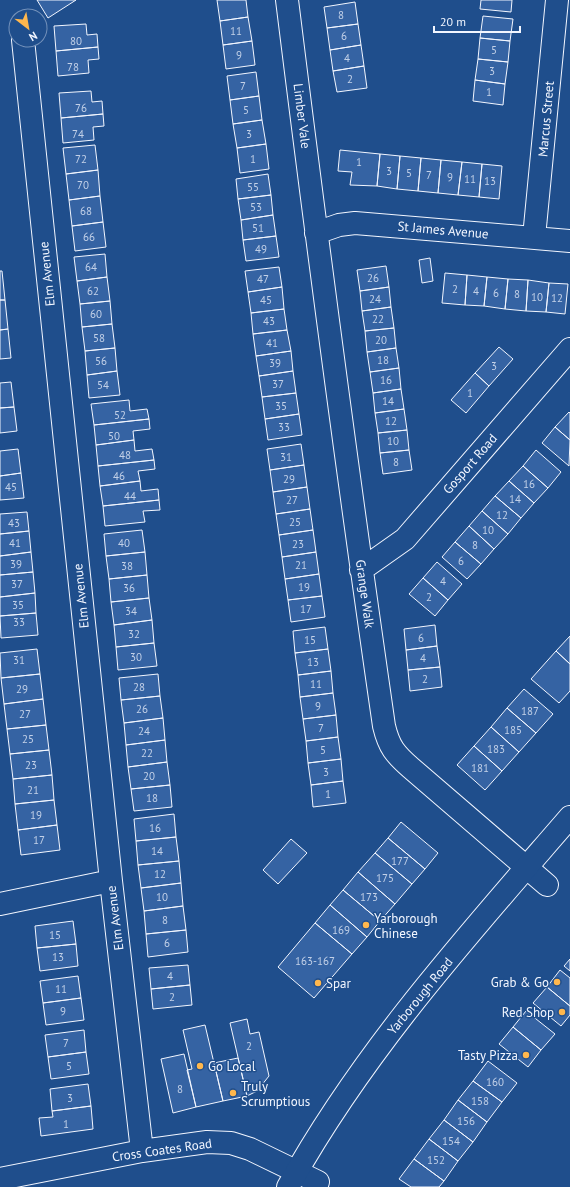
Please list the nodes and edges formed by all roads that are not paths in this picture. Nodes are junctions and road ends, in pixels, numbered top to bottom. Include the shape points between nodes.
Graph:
1 (287, 0) edge
2 (556, 0) edge
3 (24, 48) edge
4 (316, 232) junction
5 (534, 237) junction
6 (570, 241) edge
7 (570, 349) edge
8 (362, 570) junction
9 (570, 817) edge
10 (527, 867) junction
11 (111, 881) junction
12 (547, 885) dead end
13 (0, 904) edge
14 (142, 1151) junction
15 (0, 1179) edge
16 (292, 1179) edge
17 (318, 1182) dead end

1 - 4 street, Limber Vale
2 - 5 street, Marcus Street
3 - 11 street, Elm Avenue
4 - 5 street, St James Avenue via 355,223
4 - 8 street, Grange Walk
5 - 6 street, St James Avenue
7 - 8 street, Gosport Road via 404,539
8 - 10 street, Grange Walk via 388,742 396,755
9 - 10 street, Yarborough Road
10 - 12 street, Grange Walk
10 - 16 street, Yarborough Road via 398,1021 332,1113
11 - 13 street
11 - 14 street, Elm Avenue
14 - 15 street, Cross Coates Road
14 - 16 street, Cross Coates Road via 207,1142 231,1143 250,1149
16 - 17 street, Cross Coates Road

